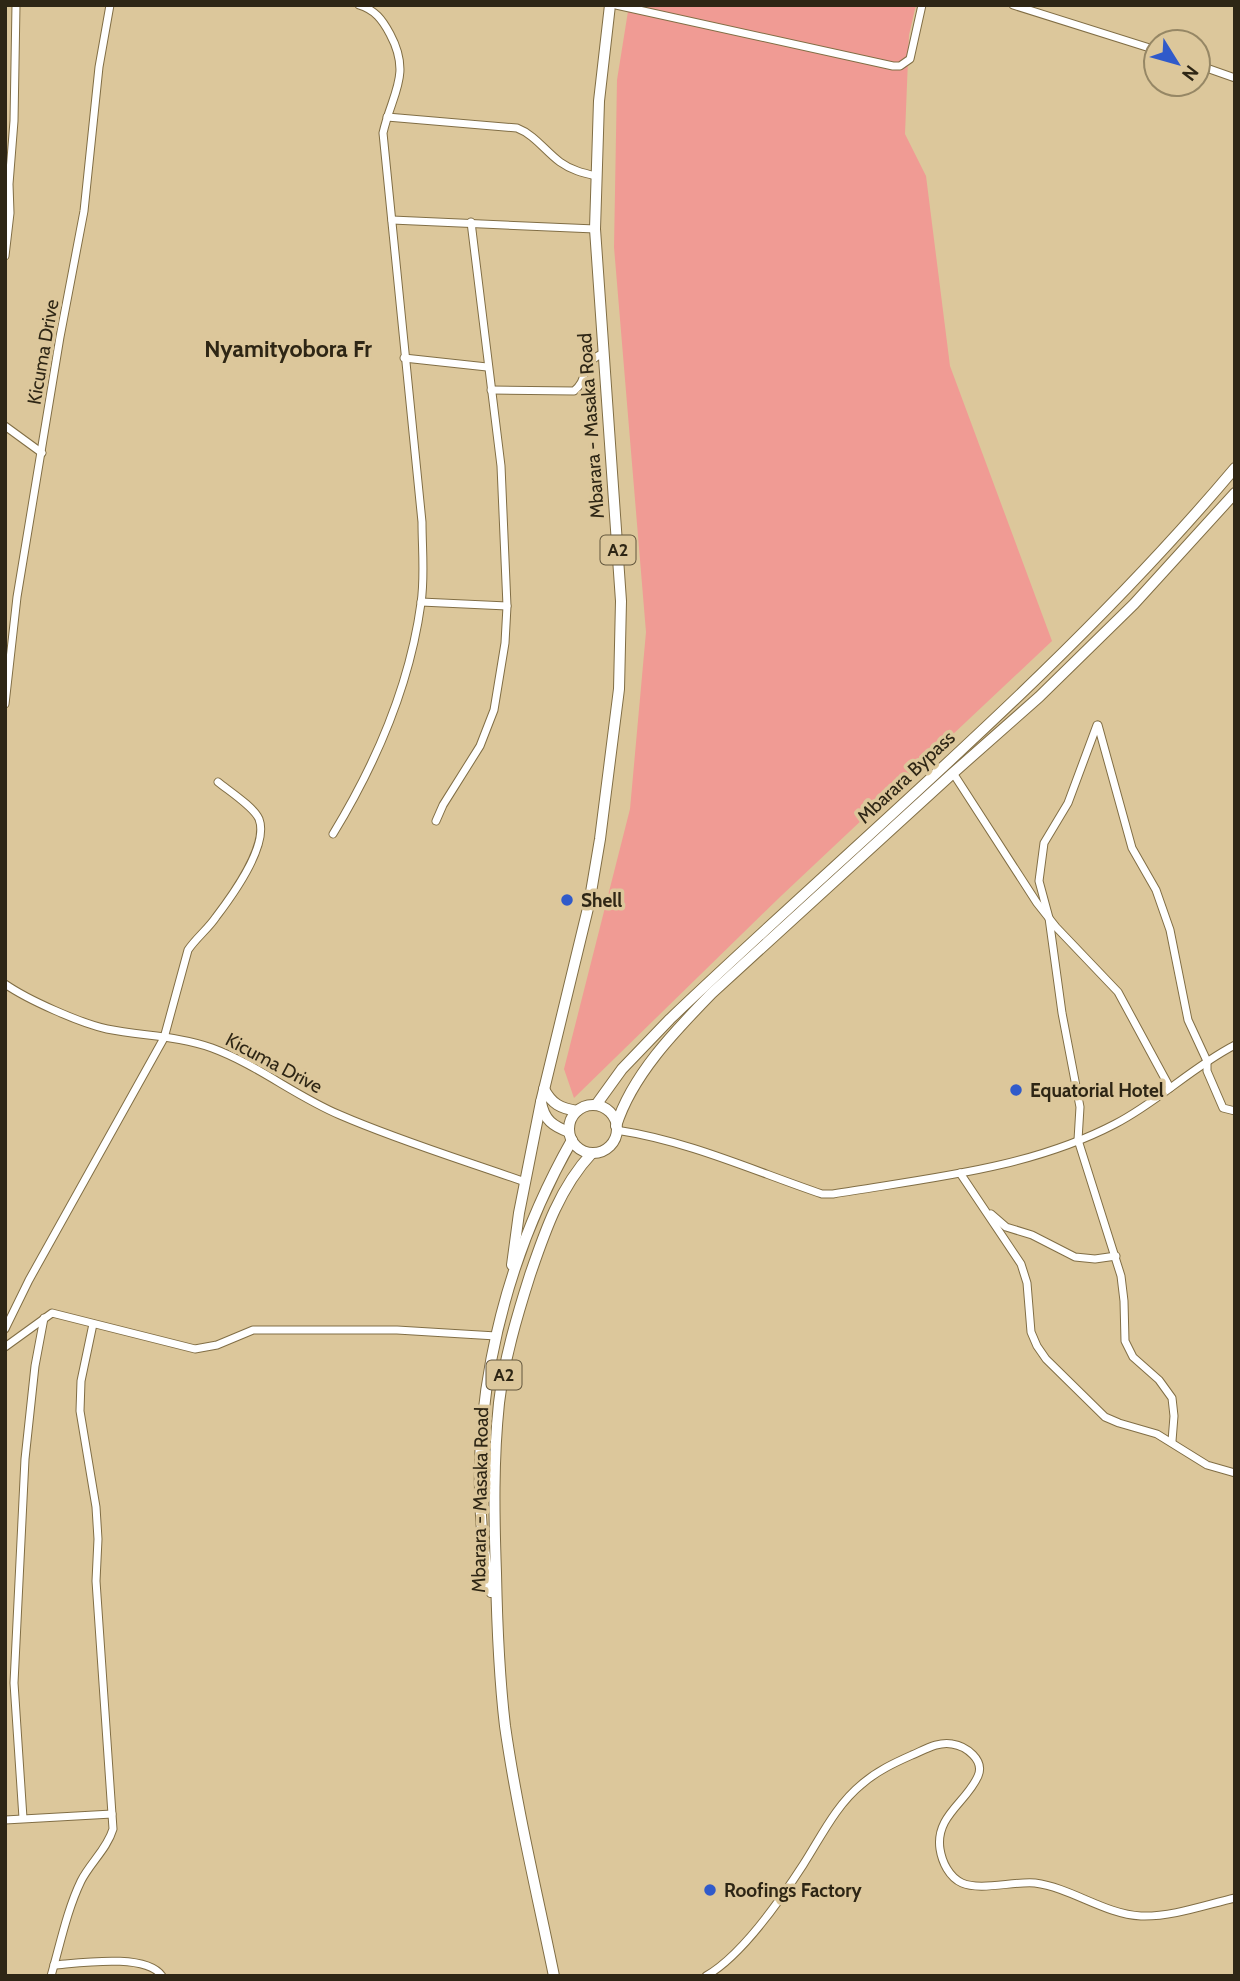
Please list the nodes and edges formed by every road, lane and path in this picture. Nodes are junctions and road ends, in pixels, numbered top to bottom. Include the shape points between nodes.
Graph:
1 (16, 5) edge
2 (110, 5) edge
3 (359, 5) edge
4 (610, 5) edge
5 (616, 5) edge
6 (922, 5) edge
7 (1013, 5) edge
8 (1043, 10) edge
9 (1142, 45) edge
10 (1212, 70) edge
11 (1235, 78) edge
12 (387, 117) junction
13 (596, 176) junction
14 (392, 220) junction
15 (471, 222) junction
16 (595, 229) junction
17 (5, 256) edge
18 (603, 353) junction
19 (404, 358) junction
20 (487, 367) junction
21 (491, 390) junction
22 (5, 426) edge
23 (42, 453) junction
24 (1235, 468) edge
25 (1235, 492) edge
26 (421, 602) junction
27 (507, 606) junction
28 (5, 704) edge
29 (953, 772) junction
30 (218, 782) dead end
31 (436, 821) dead end
32 (332, 834) dead end
33 (1049, 918) junction
34 (5, 984) edge
35 (164, 1038) junction
36 (1235, 1045) edge
37 (1207, 1061) junction
38 (1170, 1088) junction
39 (544, 1089) junction
40 (541, 1102) junction
41 (596, 1105) junction
42 (577, 1111) junction
43 (1235, 1111) edge
44 (616, 1128) junction
45 (570, 1136) junction
46 (1078, 1140) junction
47 (592, 1153) junction
48 (960, 1173) junction
49 (525, 1182) junction
50 (982, 1206) junction
51 (519, 1213) junction
52 (534, 1218) junction
53 (1116, 1256) junction
54 (511, 1282) junction
55 (44, 1318) junction
56 (93, 1324) junction
57 (5, 1329) edge
58 (496, 1336) junction
59 (5, 1348) edge
60 (1172, 1441) junction
61 (1235, 1473) edge
62 (495, 1616) junction
63 (112, 1814) junction
64 (23, 1818) junction
65 (5, 1820) edge
66 (1235, 1898) edge
67 (54, 1965) junction
68 (51, 1976) edge
69 (162, 1976) edge
70 (554, 1976) edge
71 (706, 1976) edge

1 - 17 street
2 - 23 street, Kicuma Drive via 83,211
3 - 12 street via 383,21 399,55 398,88
4 - 13 main road, Mbarara - Masaka Road / A2
5 - 6 street via 900,66 910,59
7 - 8 street
8 - 9 street
10 - 11 street
12 - 13 street via 517,128 567,166
12 - 14 street via 383,133
13 - 16 main road, Mbarara - Masaka Road / A2
14 - 15 street
14 - 19 street
15 - 16 street
15 - 20 street
16 - 18 main road, Mbarara - Masaka Road / A2
18 - 21 street via 589,361 574,391
18 - 39 main road, Mbarara - Masaka Road / A2 via 621,601 619,690 589,904
19 - 20 street
19 - 26 street via 422,522
20 - 21 street
21 - 27 street via 501,466
22 - 23 street
23 - 28 street, Kicuma Drive via 17,597
24 - 41 main road, Mbarara Bypass via 1036,680 670,1019 622,1069
25 - 29 main road, Mbarara Bypass via 1134,604 1039,697
26 - 27 street
26 - 32 street via 396,704 355,798
27 - 31 street via 494,710 480,746
29 - 33 street
29 - 44 main road, Mbarara Bypass via 683,1023 644,1072 621,1109
30 - 35 street via 258,817 258,847 215,919 188,950
33 - 37 street via 1039,881 1044,843 1068,803 1097,725 1132,848 1156,890 1170,930 1188,1020
33 - 38 street via 1118,992
33 - 46 street via 1080,1107
34 - 35 street, Kicuma Drive via 105,1028
35 - 49 street, Kicuma Drive via 210,1047 339,1114
35 - 57 street
36 - 37 street
37 - 38 street
37 - 43 street via 1223,1108
38 - 46 street via 1116,1124
39 - 40 main road, Mbarara - Masaka Road / A2
39 - 42 main road via 560,1108
40 - 45 main road via 546,1119
40 - 49 main road, A2
41 - 42 main road
41 - 44 main road via 610,1112
42 - 45 main road, A2 via 570,1121
44 - 47 main road, A2 via 610,1145
44 - 48 street via 699,1150 822,1194
45 - 47 main road via 580,1149
45 - 52 main road, Mbarara - Masaka Road / A2
46 - 48 street via 1008,1164
46 - 53 street
47 - 62 main road, Mbarara - Masaka Road / A2 via 568,1183 545,1235 520,1305 505,1373 494,1500
48 - 50 street
49 - 51 main road, A2
50 - 53 street via 1006,1227 1075,1257
50 - 60 street via 1021,1264 1031,1332 1046,1359 1105,1417
51 - 52 main road via 522,1218
51 - 54 main road, A2
52 - 54 main road, Mbarara - Masaka Road / A2
53 - 60 street via 1125,1341 1133,1357 1172,1398
54 - 58 main road, Mbarara - Masaka Road / A2
55 - 56 street via 61,1313
55 - 59 street
55 - 64 street via 24,1459 14,1683
56 - 58 street via 195,1349 253,1330 397,1330
56 - 63 street via 81,1381 80,1412 96,1507 96,1581
58 - 62 main road, Mbarara - Masaka Road / A2 via 481,1442 480,1487 481,1531
60 - 61 street via 1207,1465
62 - 70 main road, Mbarara - Masaka Road / A2 via 505,1726
63 - 64 street
63 - 67 street via 110,1839 76,1892
64 - 65 street
66 - 71 street via 1143,1916 1036,1883 975,1886 959,1882 943,1862 939,1838 952,1809 976,1779 979,1763 961,1746 949,1743 884,1768 860,1785 831,1818 765,1917 744,1943
67 - 68 street
67 - 69 street via 133,1962 151,1966

